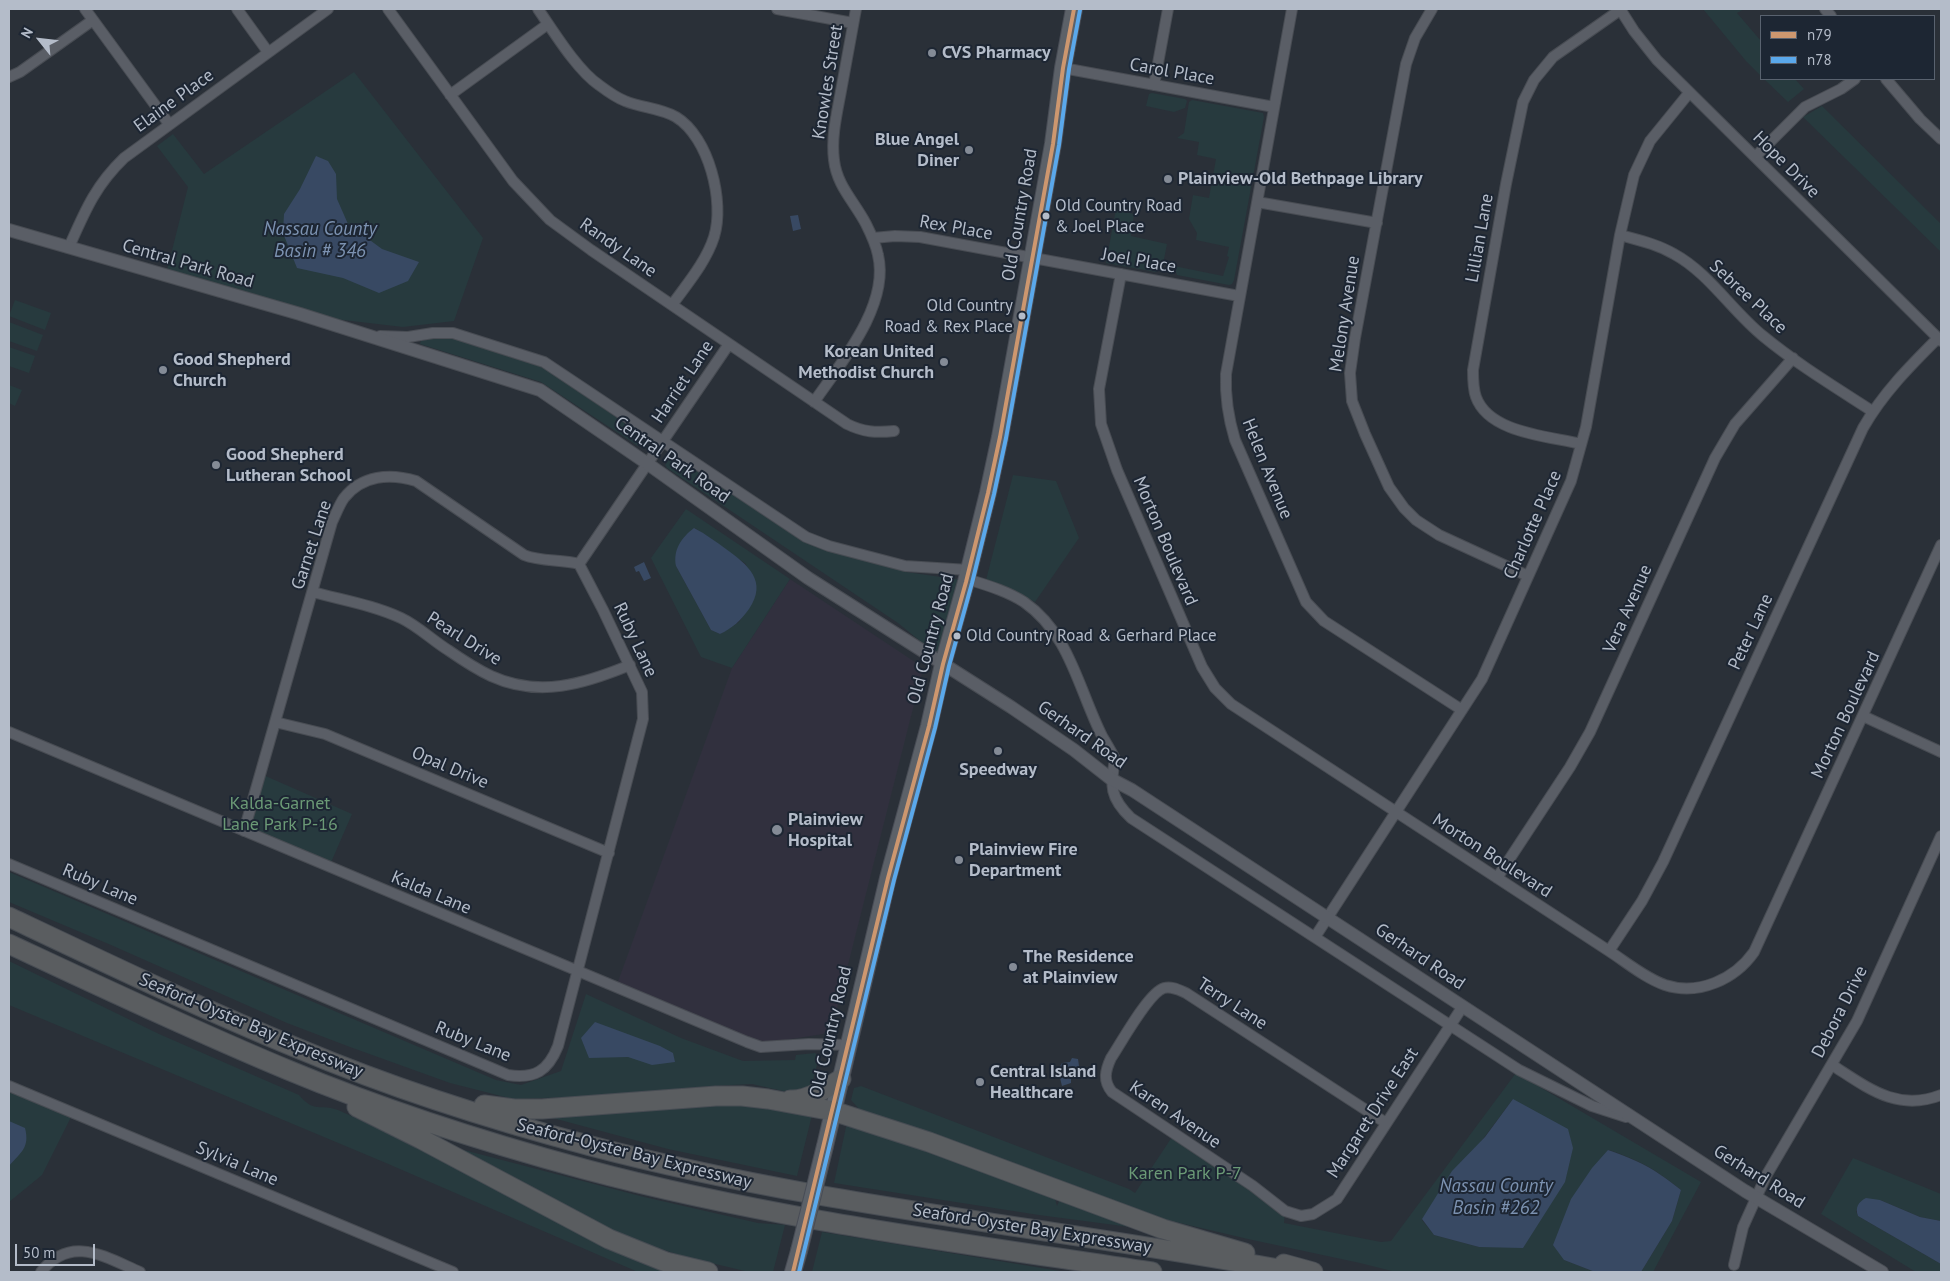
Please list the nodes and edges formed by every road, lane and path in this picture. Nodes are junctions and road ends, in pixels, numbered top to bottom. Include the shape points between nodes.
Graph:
1 (85, 9) edge
2 (238, 9) edge
3 (328, 9) edge
4 (388, 9) edge
5 (538, 9) edge
6 (777, 9) edge
7 (856, 9) edge
8 (1074, 9) edge
9 (1168, 9) edge
10 (1292, 9) edge
11 (1432, 9) edge
12 (1620, 9) edge
13 (93, 20) junction
14 (853, 23) junction
15 (548, 24) junction
16 (268, 52) junction
17 (1063, 68) junction
18 (9, 77) edge
19 (1854, 80) edge
20 (1887, 80) edge
21 (1154, 85) junction
22 (1689, 92) junction
23 (450, 95) junction
24 (1274, 107) junction
25 (1941, 123) edge
26 (169, 124) junction
27 (1933, 130) junction
28 (1941, 139) edge
29 (1755, 157) junction
30 (1257, 202) junction
31 (1377, 223) junction
32 (9, 230) edge
33 (1620, 234) junction
34 (873, 238) junction
35 (69, 246) junction
36 (1033, 258) junction
37 (1120, 274) junction
38 (1239, 296) junction
39 (672, 305) junction
40 (358, 333) junction
41 (1940, 340) edge
42 (729, 344) junction
43 (1793, 358) junction
44 (814, 402) junction
45 (1872, 411) junction
46 (894, 430) dead end
47 (662, 442) junction
48 (1581, 444) junction
49 (648, 464) junction
50 (1941, 545) edge
51 (580, 564) junction
52 (968, 574) junction
53 (1528, 576) junction
54 (313, 592) junction
55 (943, 664) junction
56 (630, 666) junction
57 (1462, 710) junction
58 (1863, 716) junction
59 (275, 722) junction
60 (9, 732) edge
61 (1941, 752) edge
62 (1111, 779) junction
63 (1396, 812) junction
64 (244, 831) junction
65 (1941, 836) edge
66 (609, 853) junction
67 (9, 864) edge
68 (1497, 878) junction
69 (1328, 917) junction
70 (9, 918) edge
71 (1315, 937) junction
72 (9, 944) edge
73 (1609, 951) junction
74 (577, 972) junction
75 (1463, 1006) junction
76 (1450, 1024) junction
77 (216, 1040) junction
78 (849, 1045) junction
79 (1832, 1065) junction
80 (371, 1076) junction
81 (841, 1079) junction
82 (9, 1086) edge
83 (1112, 1092) joint
84 (1941, 1095) edge
85 (773, 1100) junction
86 (833, 1111) junction
87 (1636, 1120) junction
88 (1386, 1123) junction
89 (1757, 1198) junction
90 (1295, 1215) joint
91 (1734, 1265) dead end
92 (41, 1272) edge
93 (140, 1272) edge
94 (453, 1272) edge
95 (708, 1272) edge
96 (794, 1272) edge
97 (1152, 1272) edge
98 (1294, 1272) edge
99 (1313, 1272) edge
100 (1882, 1272) edge

1 - 13 street
2 - 16 street
3 - 16 street, Elaine Place
4 - 23 street, Randy Lane
5 - 15 street
6 - 14 street
7 - 14 street, Knowles Street
8 - 17 main road, Old Country Road
9 - 21 street
10 - 24 street, Helen Avenue
11 - 31 street, Melony Avenue via 1415,38 1406,64
12 - 22 street, Hope Drive via 1657,60
12 - 48 street, Lillian Lane via 1553,57 1534,80 1523,102 1473,370 1476,397 1483,411 1495,421 1511,428
13 - 18 street
13 - 26 street
14 - 34 street, Knowles Street via 836,117 834,159 844,191
15 - 23 street
15 - 39 street via 598,85 625,101 676,117 699,139 705,152 717,206 714,236 700,266
16 - 26 street, Elaine Place
17 - 21 street, Carol Place
17 - 36 main road, Old Country Road
19 - 29 street via 1805,107
20 - 27 street
21 - 24 street, Carol Place
22 - 29 street, Hope Drive
22 - 33 street, Charlotte Place via 1641,158
23 - 39 street, Randy Lane via 513,182 550,220
24 - 30 street, Helen Avenue
25 - 27 street
26 - 35 street, Elaine Place via 108,173 88,204
27 - 28 street
29 - 41 street, Hope Drive
30 - 31 street
30 - 38 street, Helen Avenue
31 - 53 street, Melony Avenue via 1350,372 1352,401 1365,434 1389,487 1416,520 1439,535
32 - 35 street, Central Park Road
33 - 43 street, Sebree Place via 1659,246 1684,261 1706,278 1762,336
33 - 48 street, Charlotte Place
34 - 36 street, Rex Place via 920,237
34 - 44 street, Knowles Street via 879,257 879,286 873,310 858,339
35 - 40 street, Central Park Road
36 - 37 street, Joel Place
36 - 52 main road, Old Country Road via 1000,437
37 - 38 street, Joel Place
37 - 63 street, Morton Boulevard via 1099,389 1101,424 1117,470 1202,667 1215,688 1231,704
38 - 57 street, Helen Avenue via 1226,374 1227,414 1235,440 1306,602 1324,621
39 - 42 street, Randy Lane
40 - 47 street, Central Park Road via 408,337 453,333 544,362
40 - 49 street, Central Park Road via 540,390
41 - 45 street, Peter Lane via 1892,386
42 - 44 street, Randy Lane
42 - 47 street, Harriet Lane
43 - 45 street, Sebree Place
43 - 68 street, Vera Avenue via 1727,435 1590,732
44 - 46 street, Randy Lane via 860,431
45 - 73 street, Peter Lane via 1853,446 1663,862
47 - 49 street, Harriet Lane
47 - 52 street, Central Park Road via 806,537 905,566
48 - 53 street, Charlotte Place via 1571,481
49 - 51 street
49 - 55 street, Central Park Road via 808,578
50 - 58 street, Morton Boulevard
51 - 54 street, Garnet Lane via 533,559 524,555 416,481 400,476 383,476 370,479 344,497 332,522
51 - 56 street, Ruby Lane
52 - 55 main road, Old Country Road
52 - 62 street, Central Park Road via 1023,602 1058,636 1115,759
53 - 57 street, Charlotte Place via 1482,679
54 - 56 street, Pearl Drive via 379,609 402,619 490,676 508,683 557,688 597,679
54 - 59 street, Garnet Lane
55 - 62 street, Gerhard Road via 1074,750
55 - 78 main road, Old Country Road
56 - 66 street, Ruby Lane via 642,692 643,718
57 - 63 street, Charlotte Place
58 - 61 street
58 - 73 street, Morton Boulevard via 1764,935 1746,964 1718,982 1682,988 1652,978
59 - 64 street, Garnet Lane
59 - 66 street, Opal Drive via 325,734
60 - 64 street, Kalda Lane
62 - 69 street, Gerhard Road
62 - 71 street via 1119,807 1131,818
63 - 68 street, Morton Boulevard
63 - 69 street, Charlotte Place
64 - 74 street, Kalda Lane
65 - 79 street, Debora Drive via 1857,1021
66 - 74 street, Ruby Lane
67 - 74 street, Ruby Lane via 508,1075 522,1077 535,1074 552,1059
68 - 73 street, Morton Boulevard
69 - 71 street, Charlotte Place
69 - 75 street, Gerhard Road
70 - 80 highway, Seaford-Oyster Bay Expressway via 226,1018
71 - 76 street
72 - 77 highway, Seaford-Oyster Bay Expressway
74 - 78 street, Kalda Lane via 761,1047
75 - 76 street, Margaret Drive East
75 - 87 street, Gerhard Road
76 - 87 street via 1519,1070 1592,1106
76 - 88 street, Margaret Drive East
77 - 95 highway via 421,1139 609,1239 666,1262
77 - 97 highway, Seaford-Oyster Bay Expressway via 290,1072 436,1125 585,1169 809,1219
78 - 81 main road, Old Country Road
79 - 84 street via 1881,1095 1900,1101 1923,1101
79 - 89 street, Debora Drive via 1766,1176
80 - 85 highway via 514,1109 716,1096
80 - 98 highway, Seaford-Oyster Bay Expressway via 453,1105 591,1146 742,1181
81 - 85 highway via 797,1101
81 - 86 main road, Old Country Road
82 - 94 street, Sylvia Lane
83 - 88 street, Terry Lane via 1105,1078 1111,1058 1150,999 1165,988 1173,988 1186,993
83 - 90 street, Karen Avenue
85 - 86 highway
86 - 96 main road, Old Country Road, bridge
86 - 99 highway via 929,1142 1163,1229
87 - 89 street, Gerhard Road
88 - 90 street, Margaret Drive East via 1336,1199 1313,1214
89 - 91 street, Debora Drive via 1742,1227
89 - 100 street, Gerhard Road
92 - 93 street via 52,1260 78,1250 94,1252

